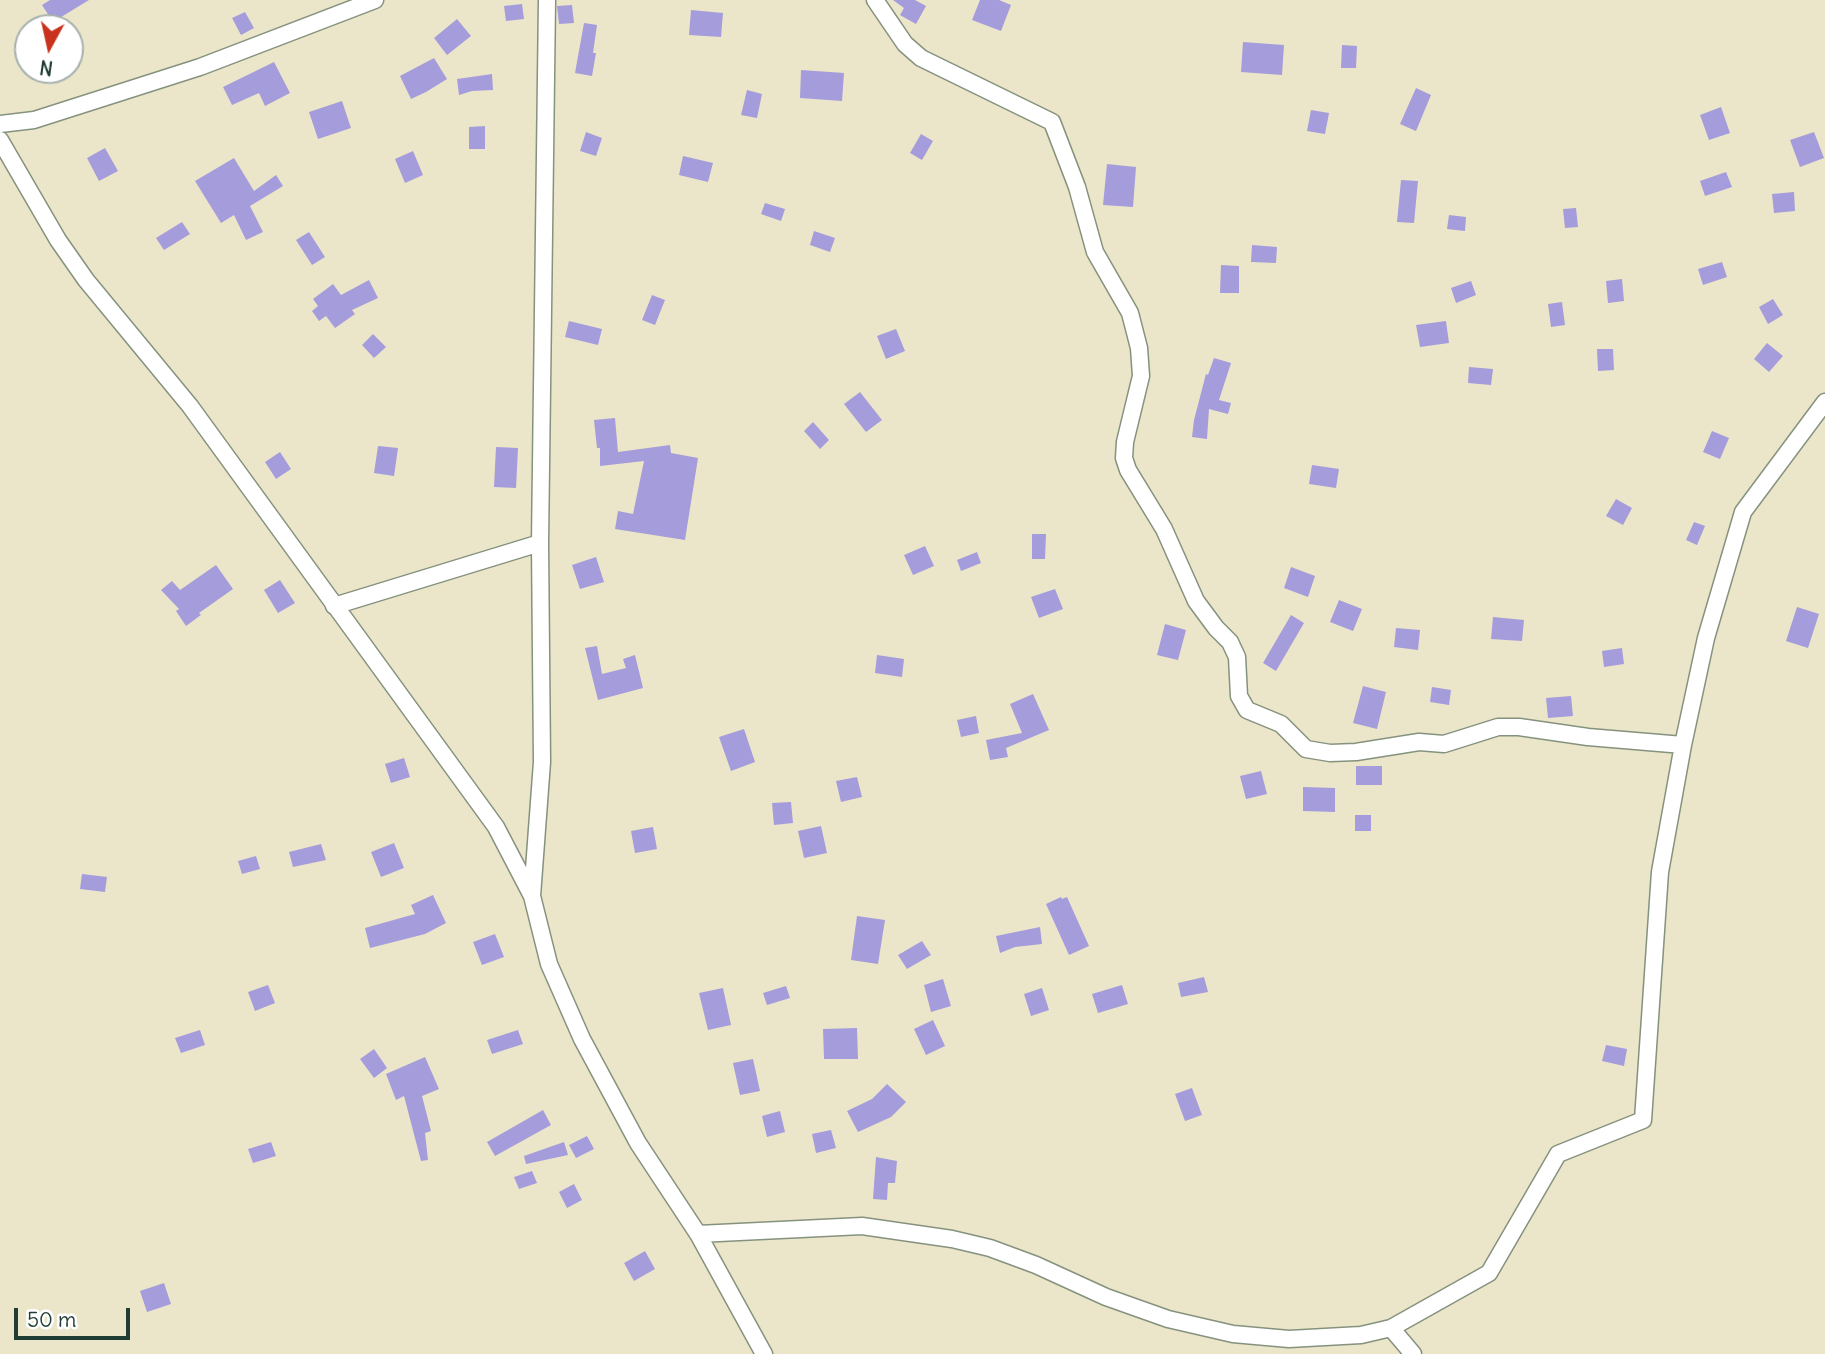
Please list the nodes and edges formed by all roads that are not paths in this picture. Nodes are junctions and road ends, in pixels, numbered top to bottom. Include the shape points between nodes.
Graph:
1 (375, 0) edge
2 (547, 0) edge
3 (875, 0) edge
4 (0, 124) edge
5 (0, 140) edge
6 (1825, 402) edge
7 (540, 543) junction
8 (334, 606) junction
9 (1683, 745) junction
10 (532, 896) junction
11 (698, 1234) junction
12 (1391, 1328) junction
13 (764, 1354) edge
14 (1413, 1354) edge

1 - 4 street via 187,71 34,120
2 - 7 street
3 - 9 street via 905,44 921,58 1052,122 1095,252 1130,313 1139,348 1141,376 1124,458 1164,529 1196,601 1230,642 1237,657 1239,696 1247,710 1281,724 1306,749 1330,753 1419,742 1444,744 1498,727
5 - 8 street via 86,280 190,407
6 - 9 street via 1743,512 1706,638
7 - 8 street
7 - 10 street via 542,762
8 - 10 street via 496,827
9 - 12 street via 1660,872 1643,1119 1558,1154 1489,1273
10 - 11 street via 549,964 582,1039 638,1143
11 - 12 street via 862,1226 990,1248 1106,1297 1233,1335 1289,1339 1361,1335
11 - 13 street
12 - 14 street

